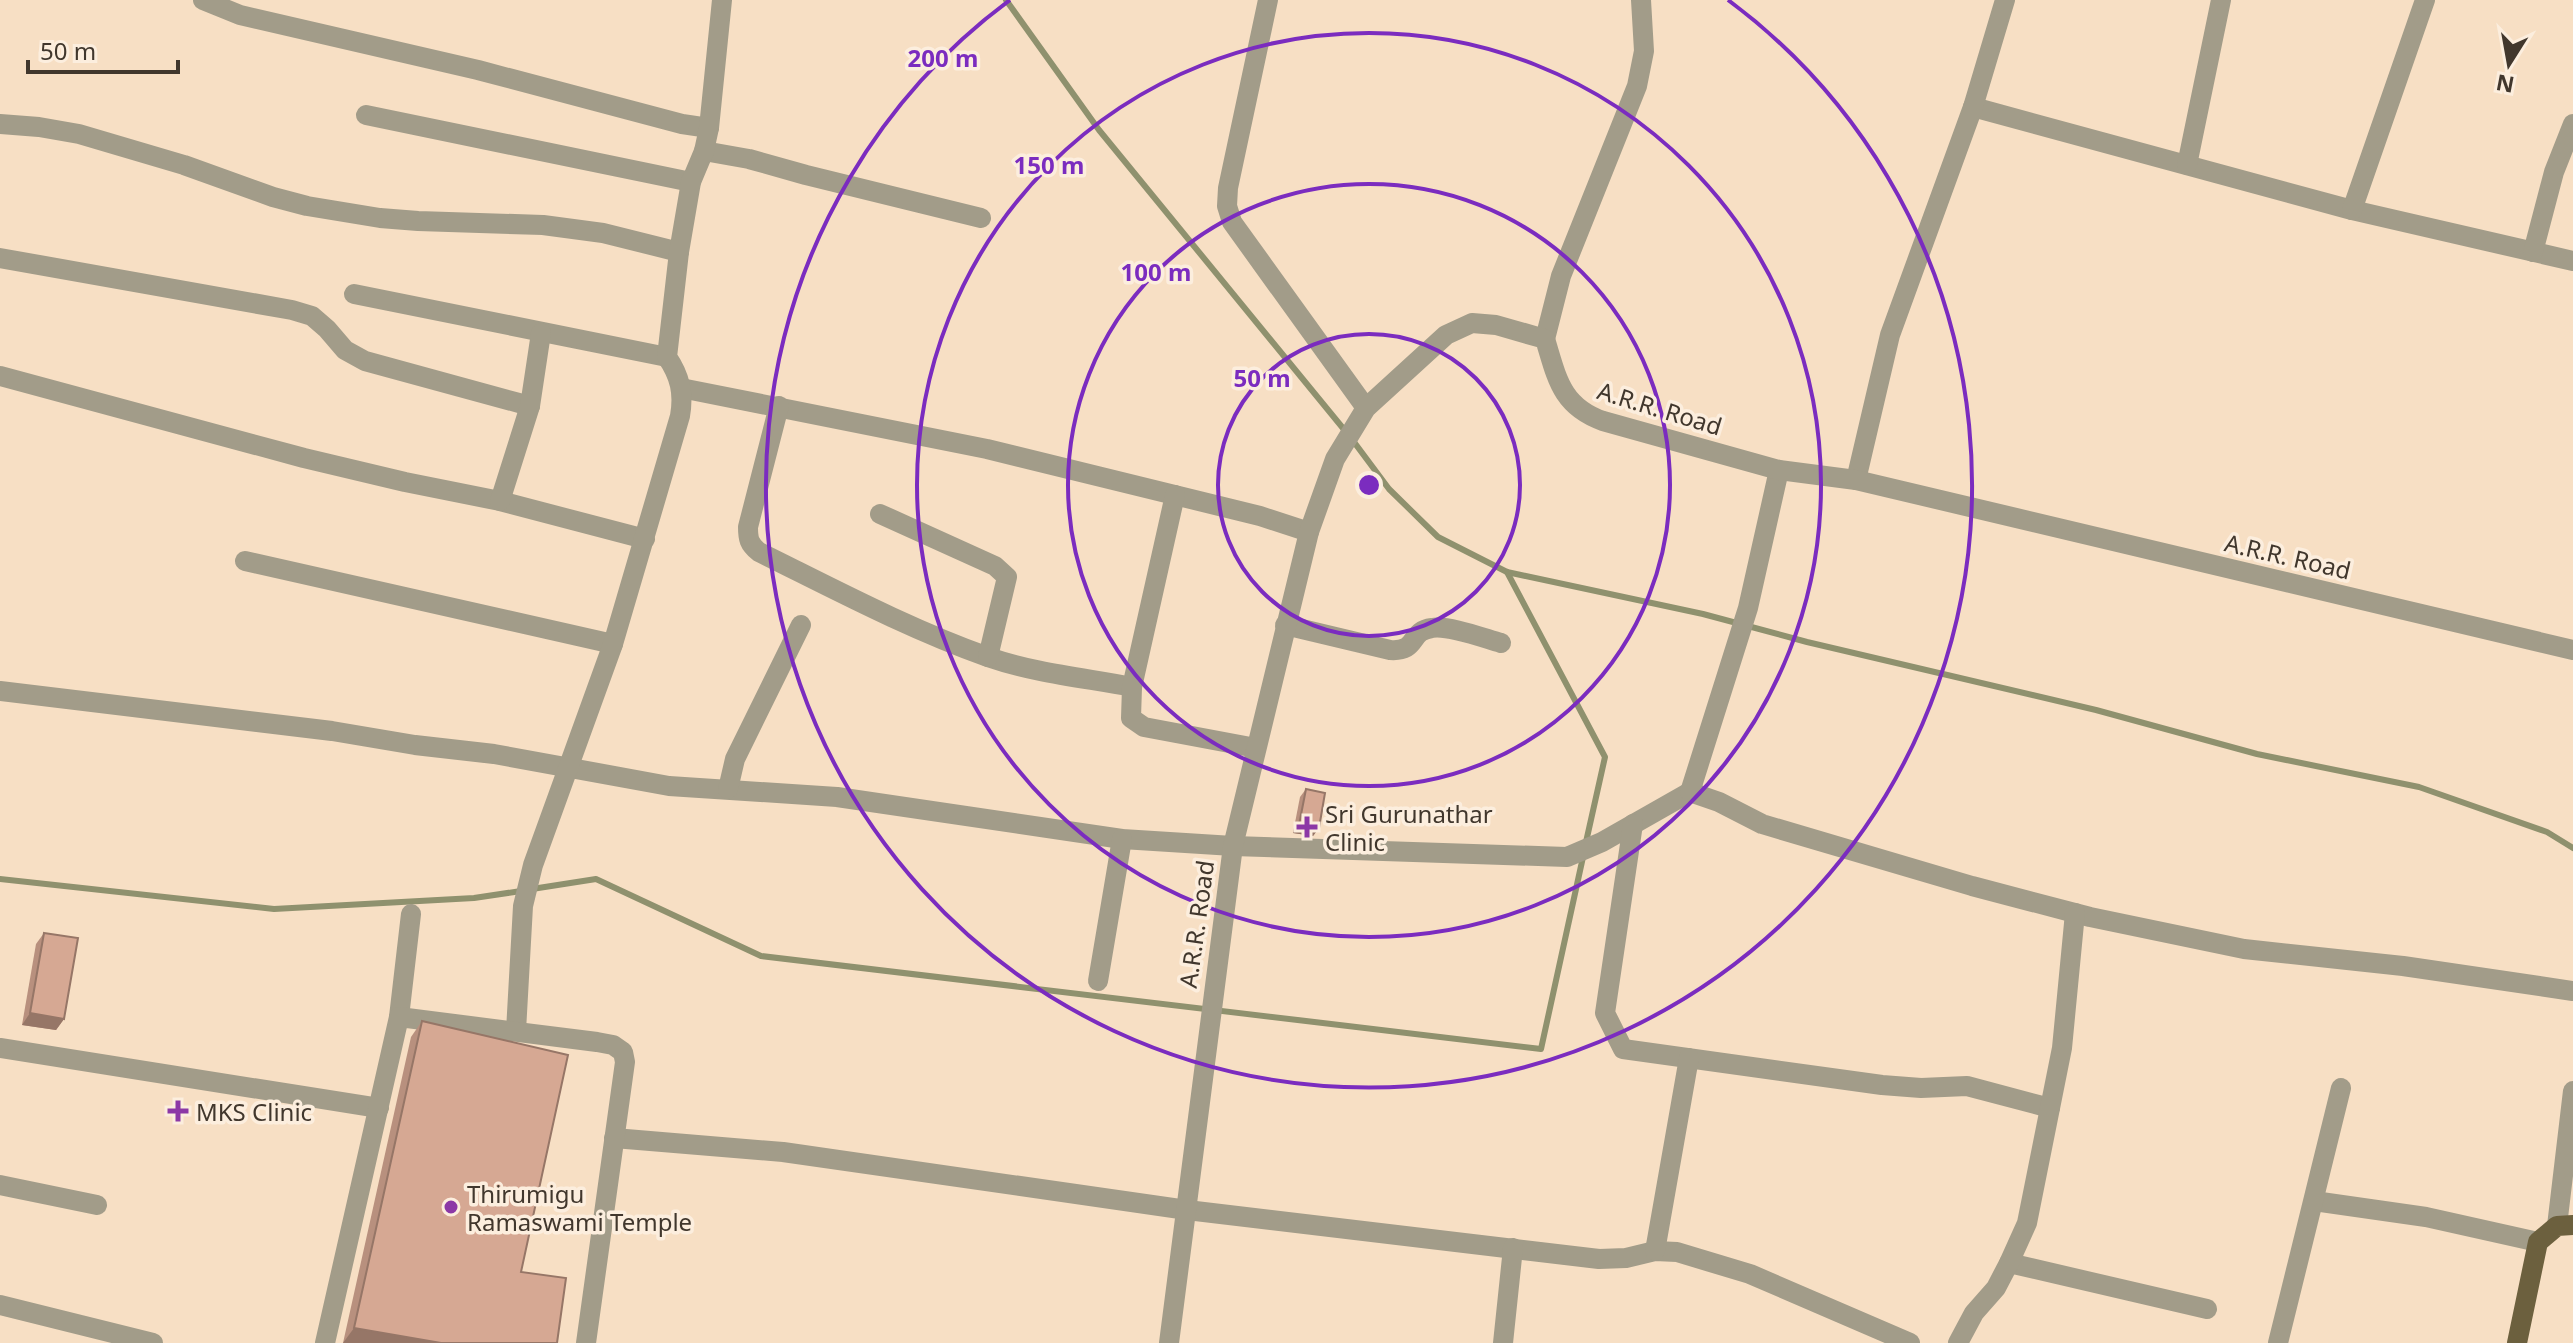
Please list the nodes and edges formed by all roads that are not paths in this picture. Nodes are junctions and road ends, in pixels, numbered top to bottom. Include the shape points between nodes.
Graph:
1 (203, 0) edge
2 (722, 0) edge
3 (1268, 0) edge
4 (1641, 0) edge
5 (2005, 0) edge
6 (2221, 0) edge
7 (2425, 0) edge
8 (1973, 107) junction
9 (366, 115) dead end
10 (0, 124) edge
11 (2573, 124) edge
12 (709, 128) junction
13 (704, 151) junction
14 (2187, 165) junction
15 (691, 182) junction
16 (2352, 210) junction
17 (981, 218) dead end
18 (679, 252) junction
19 (2533, 252) junction
20 (0, 258) edge
21 (2573, 261) edge
22 (354, 294) dead end
23 (541, 333) junction
24 (1545, 339) junction
25 (667, 357) junction
26 (0, 376) edge
27 (681, 388) junction
28 (530, 406) junction
29 (779, 406) junction
30 (1362, 415) junction
31 (1779, 470) junction
32 (1856, 480) junction
33 (1175, 495) junction
34 (500, 501) junction
35 (880, 514) dead end
36 (1309, 532) junction
37 (645, 539) junction
38 (245, 561) dead end
39 (801, 625) dead end
40 (1285, 625) junction
41 (1501, 643) dead end
42 (613, 644) junction
43 (2573, 650) edge
44 (988, 657) junction
45 (1132, 687) junction
46 (0, 691) edge
47 (1256, 748) junction
48 (570, 767) junction
49 (728, 789) junction
50 (1690, 792) junction
51 (1633, 824) junction
52 (1122, 839) junction
53 (1233, 846) junction
54 (2075, 913) junction
55 (411, 914) dead end
56 (1098, 981) dead end
57 (2573, 991) edge
58 (399, 1017) junction
59 (516, 1031) junction
60 (0, 1048) edge
61 (1689, 1058) junction
62 (2341, 1088) dead end
63 (2573, 1091) edge
64 (379, 1108) junction
65 (2050, 1108) junction
66 (614, 1138) junction
67 (0, 1185) edge
68 (2314, 1201) junction
69 (97, 1205) dead end
70 (1187, 1210) junction
71 (2565, 1226) edge
72 (2538, 1242) junction
73 (1513, 1248) junction
74 (1655, 1251) junction
75 (2009, 1263) junction
76 (0, 1305) edge
77 (2207, 1309) dead end
78 (153, 1343) edge
79 (325, 1343) edge
80 (586, 1343) edge
81 (1169, 1343) edge
82 (1503, 1343) edge
83 (1910, 1343) edge
84 (1958, 1343) edge
85 (2278, 1343) edge
86 (2517, 1343) edge

1 - 12 street via 240,15
2 - 12 street
3 - 30 street via 1227,206 1232,222
4 - 24 street via 1644,51 1637,86 1561,276
5 - 8 street
6 - 14 street
7 - 16 street
8 - 14 street
8 - 32 street via 1890,335
9 - 15 street
10 - 18 street via 79,134 307,206 380,218 543,225
11 - 19 street
12 - 13 street
13 - 15 street
13 - 17 street
14 - 16 street
15 - 18 street
16 - 19 street
18 - 25 street
19 - 21 street
20 - 28 street via 292,310 312,316 345,350 365,361
22 - 23 street
23 - 25 street
23 - 28 street
24 - 30 street, A.R.R. Road via 1472,323 1446,335
24 - 31 street, A.R.R. Road via 1563,390 1587,416
25 - 27 street
26 - 34 street via 304,458
27 - 29 street
27 - 37 street via 680,416
28 - 34 street
29 - 33 street
29 - 44 street via 748,527 751,546 910,625
30 - 36 street, A.R.R. Road via 1335,459
31 - 32 street, A.R.R. Road
31 - 50 street via 1748,608
32 - 43 street, A.R.R. Road
33 - 36 street
33 - 45 street
34 - 37 street
35 - 44 street via 995,566 1007,577
36 - 40 street, A.R.R. Road
37 - 42 street
38 - 42 street
39 - 49 street via 735,759
40 - 41 street via 1402,651 1429,628
40 - 47 street, A.R.R. Road
42 - 48 street
44 - 45 street
45 - 47 street via 1131,718 1144,727
46 - 48 street via 332,731
47 - 53 street, A.R.R. Road
48 - 49 street via 669,786
48 - 59 street via 523,906
49 - 52 street via 850,798
50 - 51 street
50 - 54 street via 1762,824
51 - 53 street via 1567,857
51 - 61 street via 1605,1013 1623,1049
52 - 53 street
52 - 56 street
53 - 70 street, A.R.R. Road
54 - 57 street via 2244,949
54 - 65 street via 2062,1048
55 - 58 street
58 - 59 street
58 - 64 street
59 - 66 street via 613,1045 623,1052
60 - 64 street
61 - 65 street via 1882,1085 1967,1086
61 - 74 street
62 - 68 street
63 - 71 street
64 - 79 street
65 - 75 street via 2027,1223
66 - 70 street via 783,1152
66 - 80 street
67 - 69 street
68 - 72 street via 2426,1217
68 - 85 street
70 - 73 street
70 - 81 street, A.R.R. Road
71 - 72 main road
72 - 86 main road
73 - 74 street via 1599,1259
73 - 82 street
74 - 83 street via 1677,1252 1750,1274
75 - 77 street
75 - 84 street
76 - 78 street

